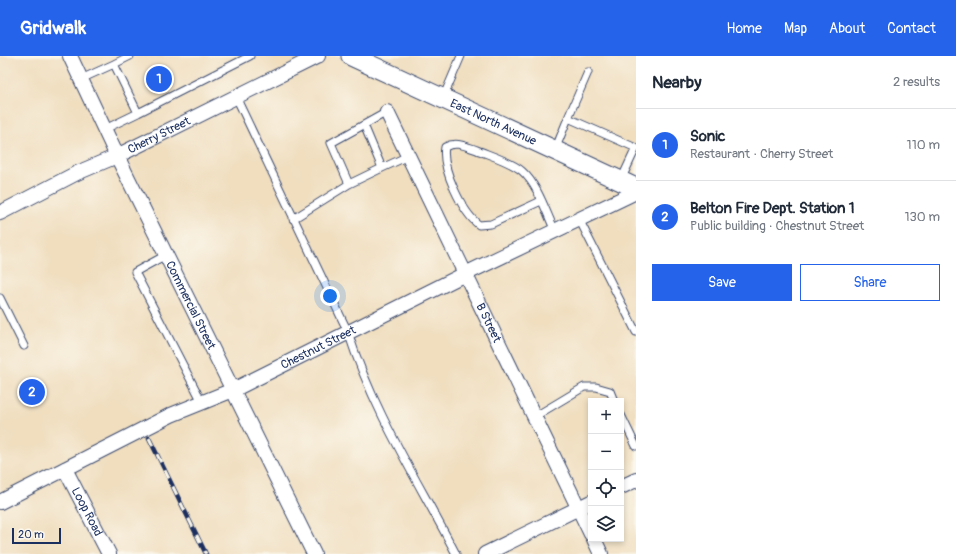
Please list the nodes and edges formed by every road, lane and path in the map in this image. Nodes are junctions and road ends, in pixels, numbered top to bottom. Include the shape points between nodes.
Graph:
1 (70, 56) edge
2 (130, 56) edge
3 (250, 56) edge
4 (318, 56) edge
5 (351, 56) edge
6 (461, 56) edge
7 (114, 64) junction
8 (588, 72) dead end
9 (81, 79) junction
10 (236, 96) junction
11 (443, 98) junction
12 (387, 112) joint
13 (138, 113) junction
14 (568, 118) junction
15 (364, 125) junction
16 (105, 129) junction
17 (636, 148) edge
18 (555, 150) junction
19 (117, 156) junction
20 (408, 156) junction
21 (382, 168) junction
22 (349, 184) junction
23 (628, 184) edge
24 (636, 192) edge
25 (541, 201) junction
26 (0, 213) edge
27 (294, 219) junction
28 (579, 219) junction
29 (555, 231) junction
30 (166, 255) junction
31 (465, 274) junction
32 (0, 298) edge
33 (348, 332) junction
34 (636, 332) edge
35 (24, 346) dead end
36 (233, 390) junction
37 (613, 398) edge
38 (202, 402) junction
39 (534, 417) junction
40 (624, 421) edge
41 (636, 446) edge
42 (65, 469) junction
43 (636, 480) edge
44 (624, 486) edge
45 (0, 502) edge
46 (585, 506) edge
47 (588, 520) edge
48 (595, 542) edge
49 (109, 554) edge
50 (314, 554) edge
51 (456, 554) edge
52 (485, 554) edge
53 (601, 554) edge

1 - 9 street, Commercial Street
2 - 7 lane
3 - 13 lane
4 - 10 street, Cherry Street
5 - 11 main road, East North Avenue
6 - 11 lane
7 - 9 lane
7 - 13 lane
8 - 14 lane
9 - 16 street, Commercial Street
10 - 19 street, Cherry Street
10 - 27 lane
11 - 18 main road, East North Avenue
12 - 15 lane
12 - 20 street, B Street
13 - 16 lane
14 - 17 lane
14 - 18 lane
15 - 21 lane
15 - 22 lane via 330,143
16 - 19 street, Commercial Street
17 - 23 lane
18 - 23 main road, East North Avenue
19 - 26 street, Cherry Street via 77,173
19 - 30 street, Commercial Street
20 - 21 lane
20 - 31 street, B Street
21 - 22 lane
22 - 27 lane
24 - 28 street, Chestnut Street
25 - 25 lane via 491,224 479,225 470,218 448,175 445,147 452,143 459,144 522,170 533,184
25 - 29 lane
27 - 33 lane
28 - 29 street, Chestnut Street
28 - 34 lane
29 - 31 street, Chestnut Street
30 - 36 street, Commercial Street
30 - 38 lane via 136,272
31 - 33 street, Chestnut Street
31 - 39 street, B Street
32 - 35 lane
33 - 36 street, Chestnut Street
33 - 51 lane via 377,406
36 - 38 street, Chestnut Street
36 - 50 street, Commercial Street
37 - 39 lane via 610,391 584,387
38 - 42 street, Chestnut Street
39 - 46 street, B Street
40 - 41 lane
42 - 45 street, Chestnut Street
42 - 49 street, Loop Road
43 - 44 street
46 - 47 street, B Street
46 - 52 street
48 - 53 street

